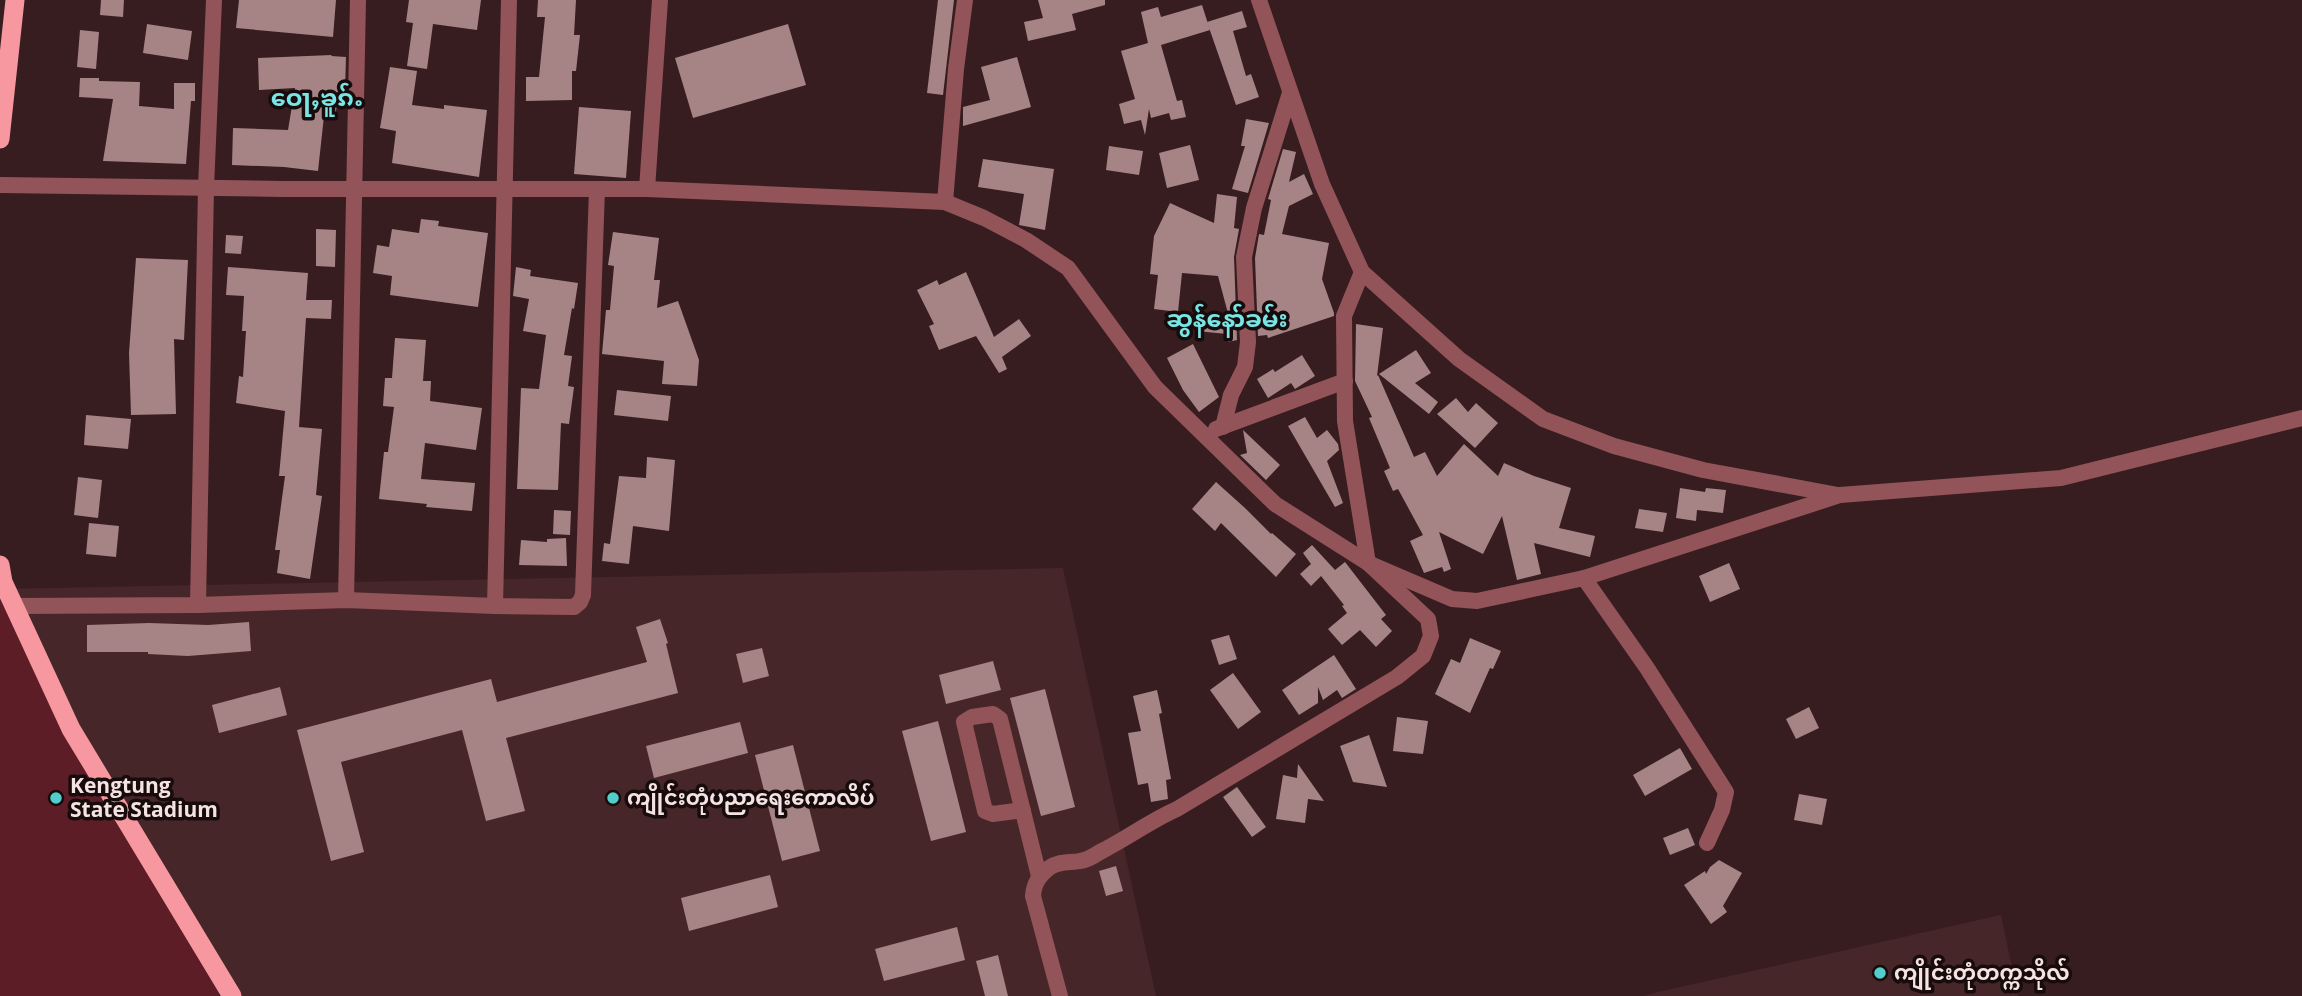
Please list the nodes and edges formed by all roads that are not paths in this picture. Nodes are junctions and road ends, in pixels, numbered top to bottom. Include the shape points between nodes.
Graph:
1 (15, 0) edge
2 (214, 0) edge
3 (358, 0) edge
4 (509, 0) edge
5 (660, 0) edge
6 (965, 0) edge
7 (1259, 0) edge
8 (1290, 93) junction
9 (0, 139) edge
10 (0, 185) edge
11 (206, 188) junction
12 (355, 189) junction
13 (503, 189) junction
14 (597, 189) junction
15 (647, 189) junction
16 (945, 202) junction
17 (1362, 272) junction
18 (1345, 381) junction
19 (2302, 418) edge
20 (1223, 427) junction
21 (1203, 434) junction
22 (1840, 495) junction
23 (1368, 563) junction
24 (1, 576) edge
25 (1584, 578) junction
26 (346, 600) junction
27 (198, 605) junction
28 (14, 606) junction
29 (495, 606) junction
30 (1023, 810) junction
31 (1707, 843) dead end
32 (1039, 876) junction
33 (232, 996) edge
34 (1060, 996) edge

1 - 9 highway
2 - 11 street
3 - 12 street
4 - 13 street
5 - 15 street
6 - 16 street
7 - 8 street
8 - 17 street via 1322,184
8 - 20 street via 1254,208 1244,257 1245,367
10 - 11 street
11 - 12 street
11 - 27 street
12 - 13 street
12 - 26 street
13 - 14 street
13 - 29 street
14 - 15 street
14 - 29 street via 583,595 574,607
15 - 16 street
16 - 21 street via 1026,240 1068,268 1155,387
17 - 18 street via 1344,316
17 - 22 street via 1459,359 1543,419 1614,446 1703,470
18 - 20 street
18 - 23 street via 1345,421
19 - 22 street via 2061,478
20 - 21 street
21 - 23 street via 1275,504
22 - 25 street
23 - 25 street via 1452,599 1477,601
23 - 32 street via 1428,619 1431,636 1423,656 1397,677 1177,809 1101,852 1051,866
24 - 28 highway
25 - 31 street via 1726,792
26 - 27 street
26 - 29 street
27 - 28 street
28 - 33 highway via 71,729
30 - 30 street via 1000,719 993,714 972,717 964,722 985,811
30 - 32 street
32 - 34 street via 1033,895

